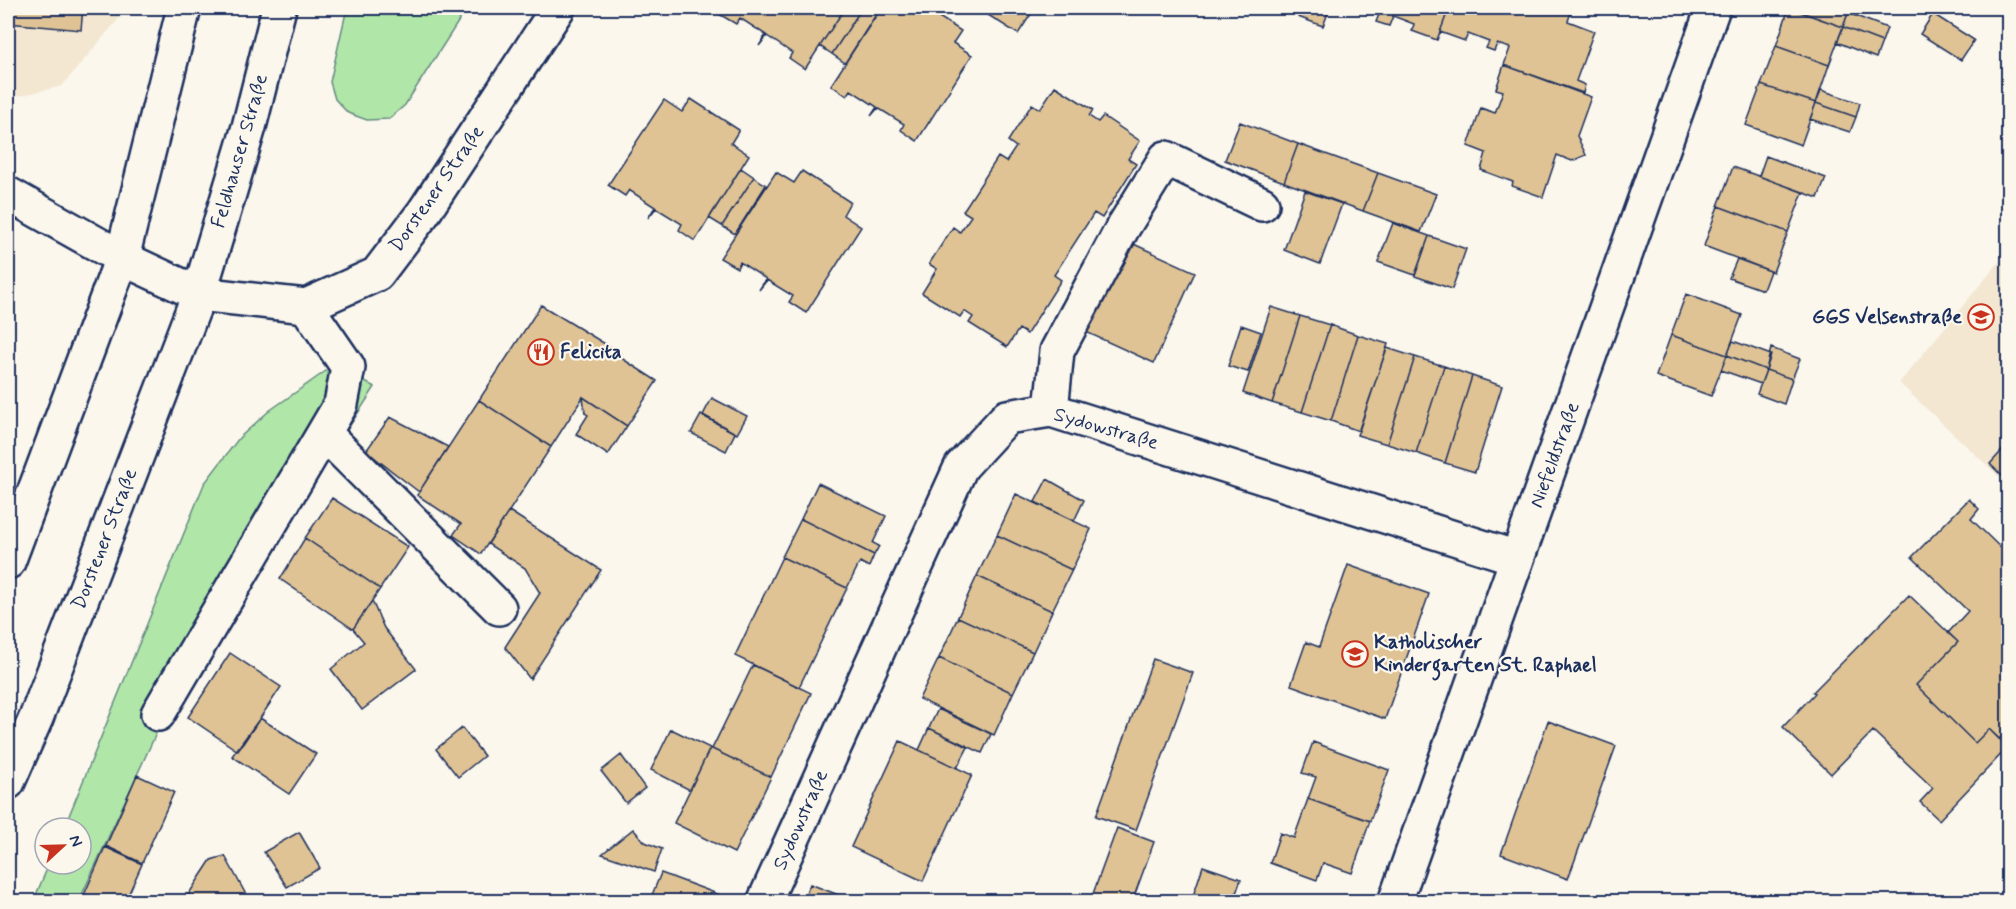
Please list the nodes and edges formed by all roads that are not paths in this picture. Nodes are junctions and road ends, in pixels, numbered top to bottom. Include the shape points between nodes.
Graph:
1 (184, 8) edge
2 (279, 8) edge
3 (558, 8) edge
4 (1713, 8) edge
5 (8, 194) edge
6 (1262, 204) dead end
7 (122, 258) junction
8 (199, 294) junction
9 (306, 306) junction
10 (1050, 410) junction
11 (324, 433) junction
12 (1517, 558) junction
13 (8, 562) edge
14 (499, 608) dead end
15 (158, 714) dead end
16 (8, 782) edge
17 (764, 902) edge
18 (1395, 902) edge

1 - 7 street
2 - 8 street, Feldhauser Straße via 249,127
3 - 9 street, Dorstener Straße via 424,212 377,274
4 - 12 street, Niefeldstraße
5 - 7 street
6 - 10 street via 1166,158 1122,228 1057,351
7 - 8 street
7 - 13 street
8 - 9 street
8 - 16 street, Dorstener Straße
9 - 11 street via 348,367 341,404
10 - 12 street, Sydowstraße
10 - 17 street, Sydowstraße via 1007,417 961,466
11 - 14 street
11 - 15 street
12 - 18 street, Niefeldstraße

